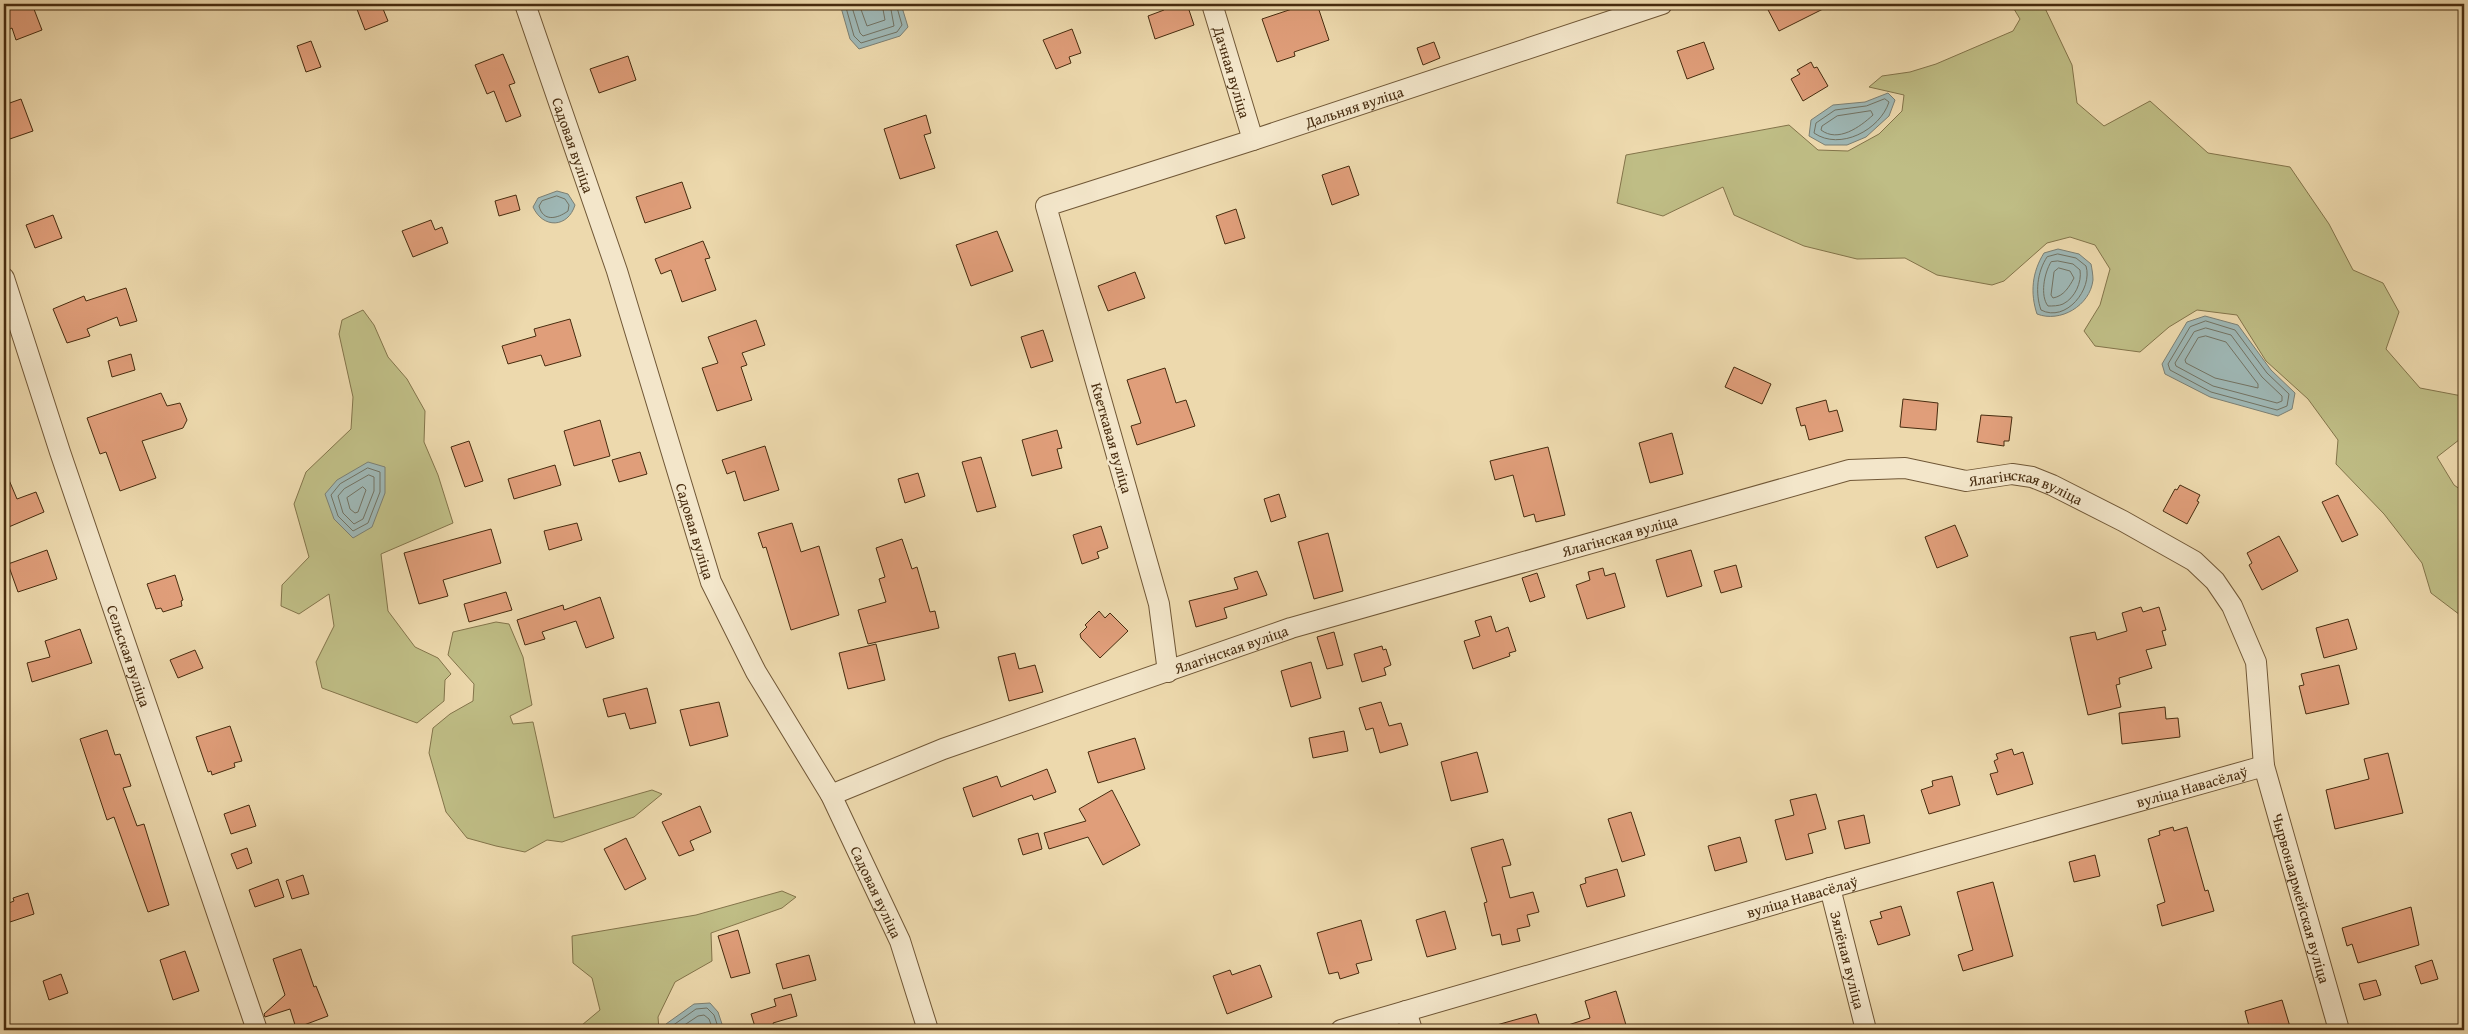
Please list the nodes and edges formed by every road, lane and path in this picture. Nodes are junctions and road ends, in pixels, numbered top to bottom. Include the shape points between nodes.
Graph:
1 (525, 4) edge
2 (1212, 4) edge
3 (1662, 4) edge
4 (1253, 140) junction
5 (1046, 206) joint
6 (4, 278) edge
7 (1168, 672) junction
8 (2264, 766) junction
9 (831, 795) junction
10 (1830, 888) junction
11 (1406, 1011) junction
12 (258, 1030) edge
13 (928, 1030) edge
14 (1341, 1030) edge
15 (1412, 1030) edge
16 (1866, 1030) edge
17 (2339, 1030) edge

1 - 9 street, Садовая вуліца via 617,271 711,582 756,672
2 - 4 street, Дачная вуліца
3 - 4 street, Дальняя вуліца
4 - 5 street, Дальняя вуліца
5 - 7 street, Кветкавая вуліца via 1159,604
6 - 12 street, Сельская вуліца via 60,452
7 - 8 street, Ялагінская вуліца via 1291,628 1849,470 1905,468 1966,481 2012,474 2052,485 2123,521 2194,561 2215,581 2232,606 2256,662
7 - 9 street, Ялагінская вуліца via 943,749
8 - 10 street, вуліца Навасёлаў
8 - 17 street, Чырвонаармейская вуліца
9 - 13 street, Садовая вуліца via 900,941
10 - 11 street, вуліца Навасёлаў
10 - 16 street, Зялёная вуліца
11 - 14 street, вуліца Навасёлаў
11 - 15 street

